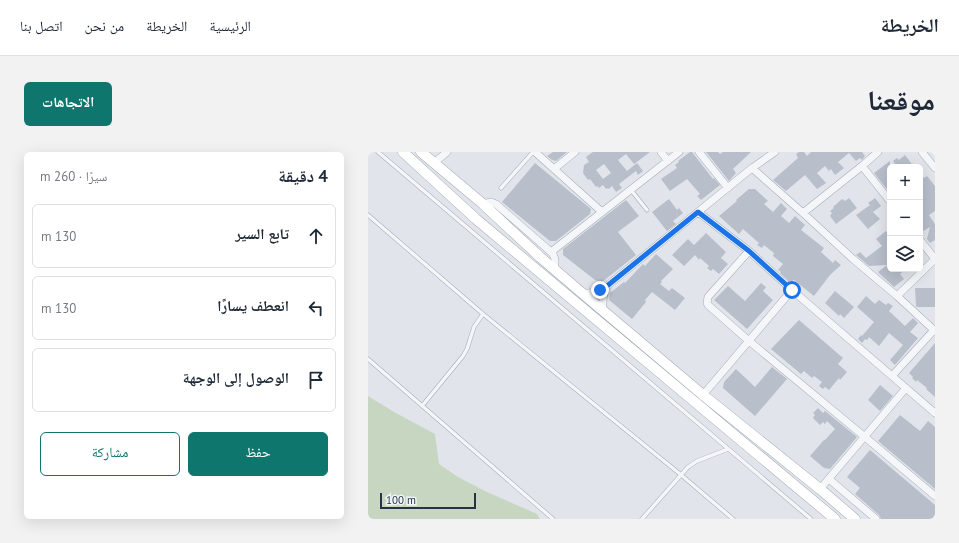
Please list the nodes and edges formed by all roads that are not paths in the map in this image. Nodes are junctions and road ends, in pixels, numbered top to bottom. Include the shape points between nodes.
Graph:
1 (378, 152) edge
2 (403, 152) edge
3 (421, 152) edge
4 (447, 152) edge
5 (534, 152) edge
6 (575, 152) edge
7 (661, 152) edge
8 (679, 152) edge
9 (699, 152) edge
10 (775, 152) edge
11 (878, 152) edge
12 (922, 152) edge
13 (668, 160) junction
14 (434, 163) junction
15 (862, 166) junction
16 (752, 168) junction
17 (935, 168) edge
18 (554, 169) junction
19 (501, 188) dead end
20 (728, 188) junction
21 (631, 190) junction
22 (889, 200) edge
23 (483, 204) junction
24 (647, 210) dead end
25 (602, 212) junction
26 (698, 212) junction
27 (804, 213) junction
28 (368, 215) edge
29 (923, 244) edge
30 (749, 251) junction
31 (551, 252) junction
32 (554, 269) junction
33 (923, 271) edge
34 (922, 272) edge
35 (607, 286) junction
36 (792, 290) junction
37 (582, 293) junction
38 (897, 296) junction
39 (603, 311) junction
40 (483, 314) junction
41 (934, 331) edge
42 (749, 341) junction
43 (368, 359) edge
44 (892, 376) junction
45 (906, 388) junction
46 (703, 395) junction
47 (422, 406) junction
48 (935, 413) edge
49 (865, 437) junction
50 (728, 449) junction
51 (680, 474) junction
52 (829, 479) junction
53 (820, 489) junction
54 (935, 496) edge
55 (553, 519) edge
56 (642, 519) edge
57 (734, 519) edge
58 (811, 519) edge
59 (835, 519) edge
60 (856, 519) edge
61 (876, 519) edge

1 - 50 lane
2 - 59 main road via 476,219
3 - 14 main road
4 - 14 street
5 - 18 street
5 - 19 lane
6 - 18 street
7 - 13 street
8 - 13 street
9 - 20 street
10 - 16 street
11 - 15 street
12 - 17 street
13 - 21 street
14 - 23 main road
15 - 22 street
15 - 27 street
16 - 20 street
16 - 27 street
18 - 25 street
20 - 26 street
21 - 24 lane
21 - 25 street
23 - 31 street via 496,204
23 - 32 main road
25 - 31 street
26 - 30 street
26 - 35 street
27 - 38 street
28 - 40 lane
29 - 33 street via 935,259
30 - 36 street
30 - 42 street via 707,300 710,308
31 - 32 street via 556,260
32 - 37 main road
34 - 38 street
35 - 37 street via 594,292
35 - 39 street via 602,299
36 - 42 street
36 - 44 street
37 - 39 main road
38 - 41 street
39 - 46 main road
40 - 47 lane via 474,328 463,356
40 - 51 lane
41 - 44 street
42 - 46 street
42 - 49 street
43 - 47 lane
44 - 45 street
45 - 48 street
45 - 49 street
46 - 53 main road
47 - 55 lane
49 - 52 street
49 - 54 street
50 - 51 lane via 697,461
50 - 58 lane
51 - 56 lane
51 - 57 lane
52 - 53 street
52 - 61 street
53 - 60 main road

